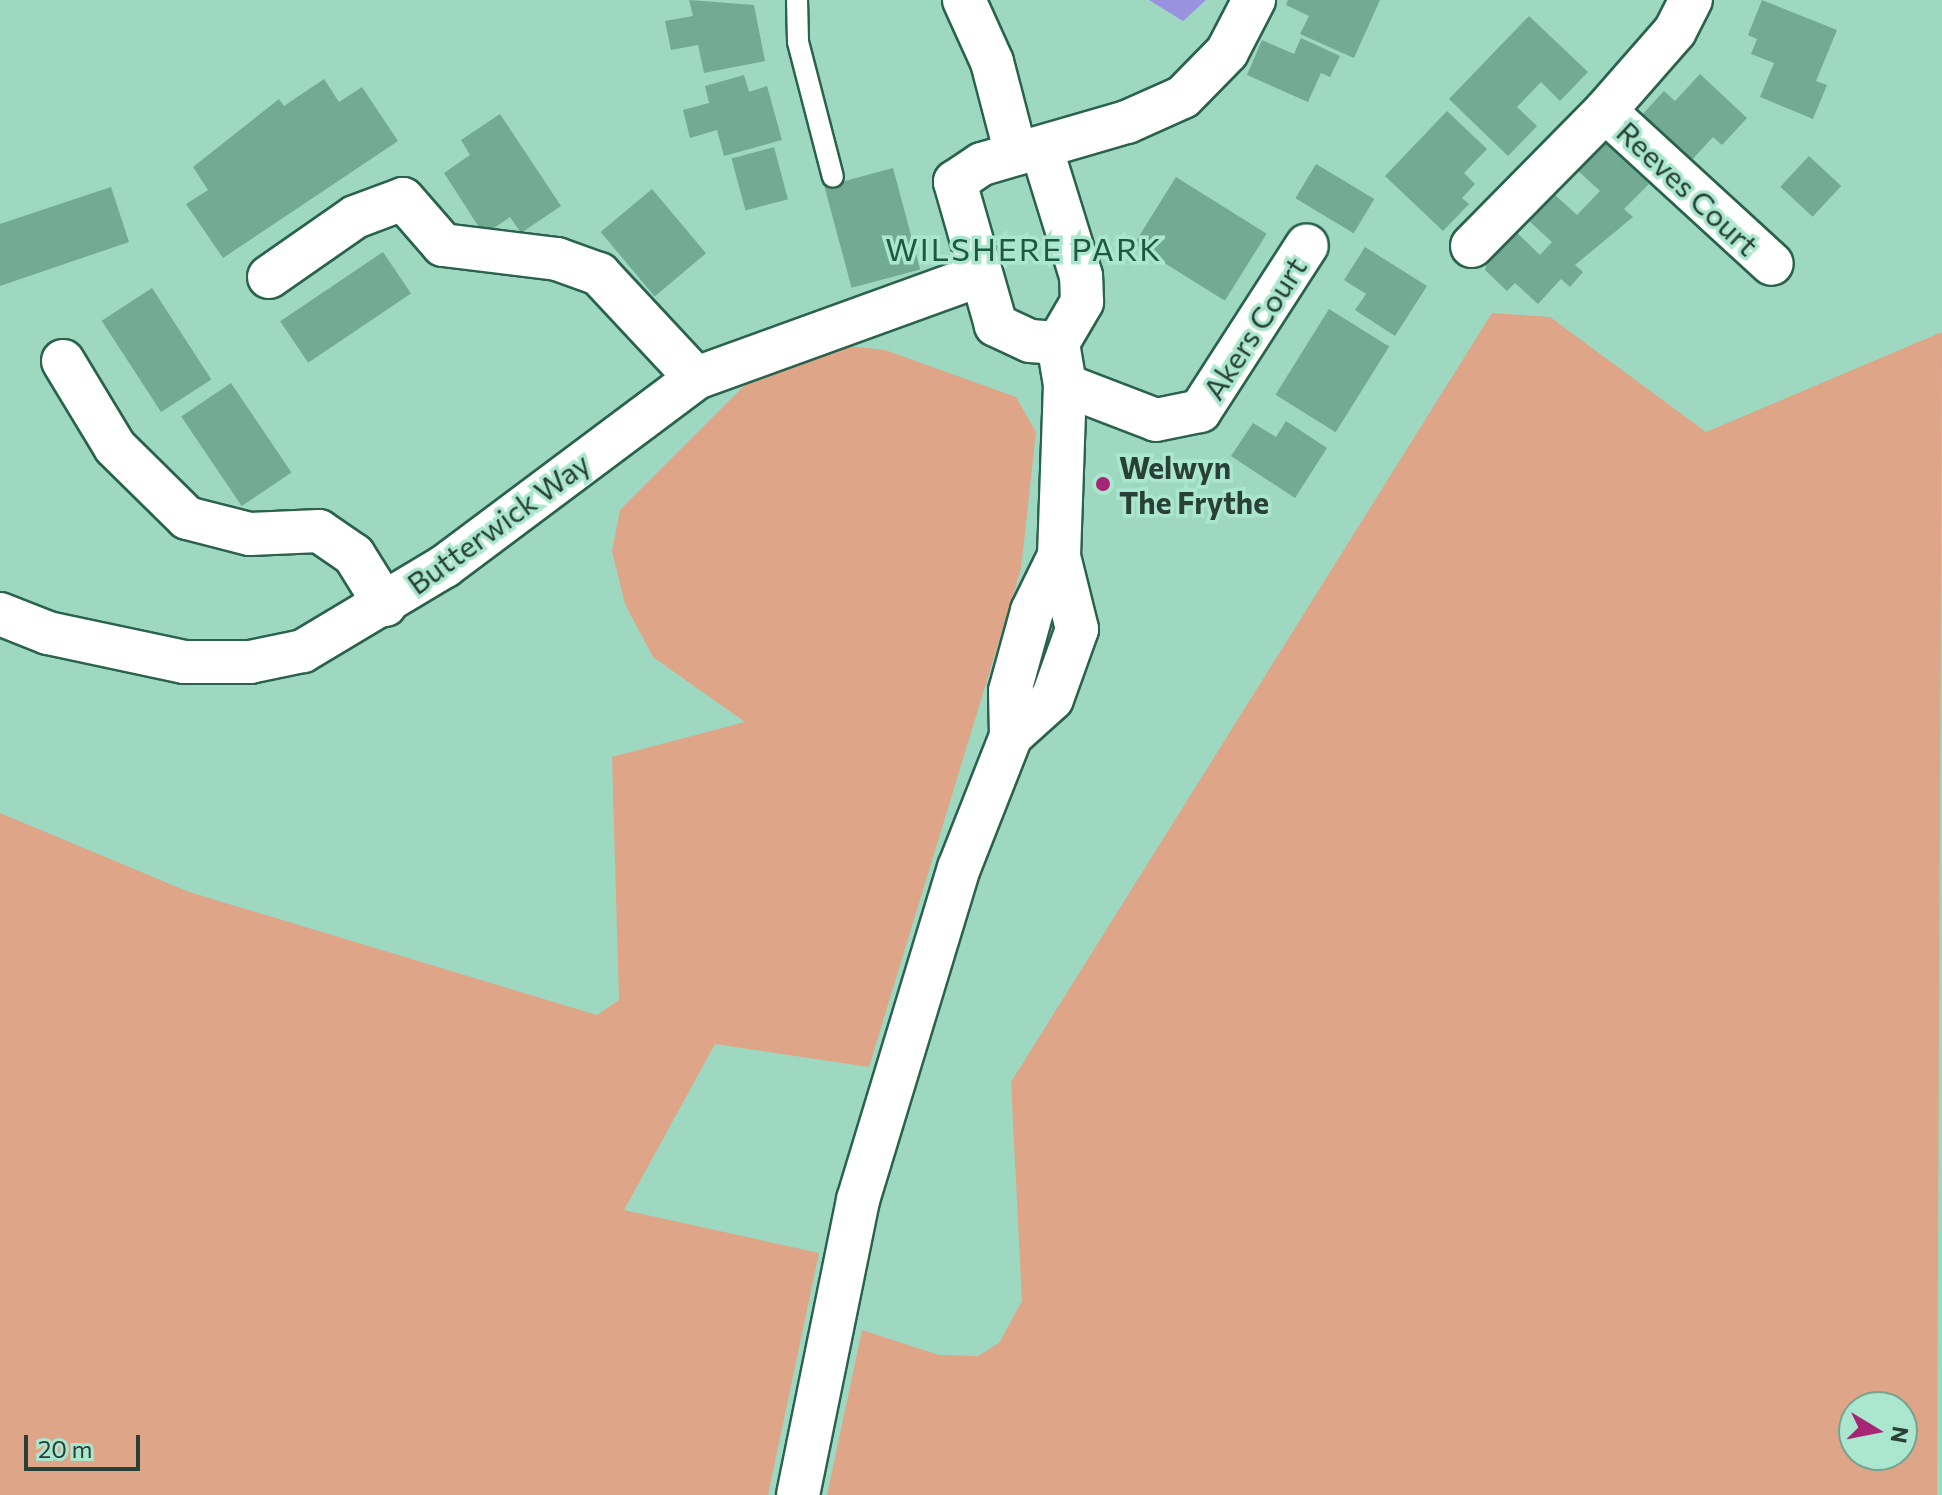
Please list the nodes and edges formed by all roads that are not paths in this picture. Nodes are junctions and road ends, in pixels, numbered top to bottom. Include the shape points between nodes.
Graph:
1 (797, 0) edge
2 (964, 0) edge
3 (1254, 0) edge
4 (1691, 0) edge
5 (1605, 111) junction
6 (1029, 152) junction
7 (833, 177) dead end
8 (1307, 245) dead end
9 (1472, 246) dead end
10 (1772, 264) dead end
11 (978, 276) junction
12 (269, 277) dead end
13 (1058, 343) junction
14 (63, 361) dead end
15 (696, 378) junction
16 (1065, 385) junction
17 (385, 605) junction
18 (0, 614) edge
19 (798, 1495) edge

1 - 7 lane via 798,42
2 - 6 street
3 - 6 street via 1227,52 1183,97
4 - 5 street via 1675,31
5 - 9 street
5 - 10 street, Reeves Court
6 - 11 street via 955,182
6 - 13 street via 1081,276 1082,302
8 - 16 street, Akers Court via 1200,411 1156,420
11 - 13 street via 996,325 1030,341
11 - 15 street, Butterwick Way
12 - 15 street via 355,217 403,199 443,245 557,259 599,274
13 - 16 street
14 - 17 street via 115,447 187,518 250,534 319,531 354,555
15 - 17 street, Butterwick Way
16 - 19 street via 1059,556 1032,611 1010,691 1011,736 959,868 858,1200
17 - 18 street, Butterwick Way via 303,651 250,662 120,651

